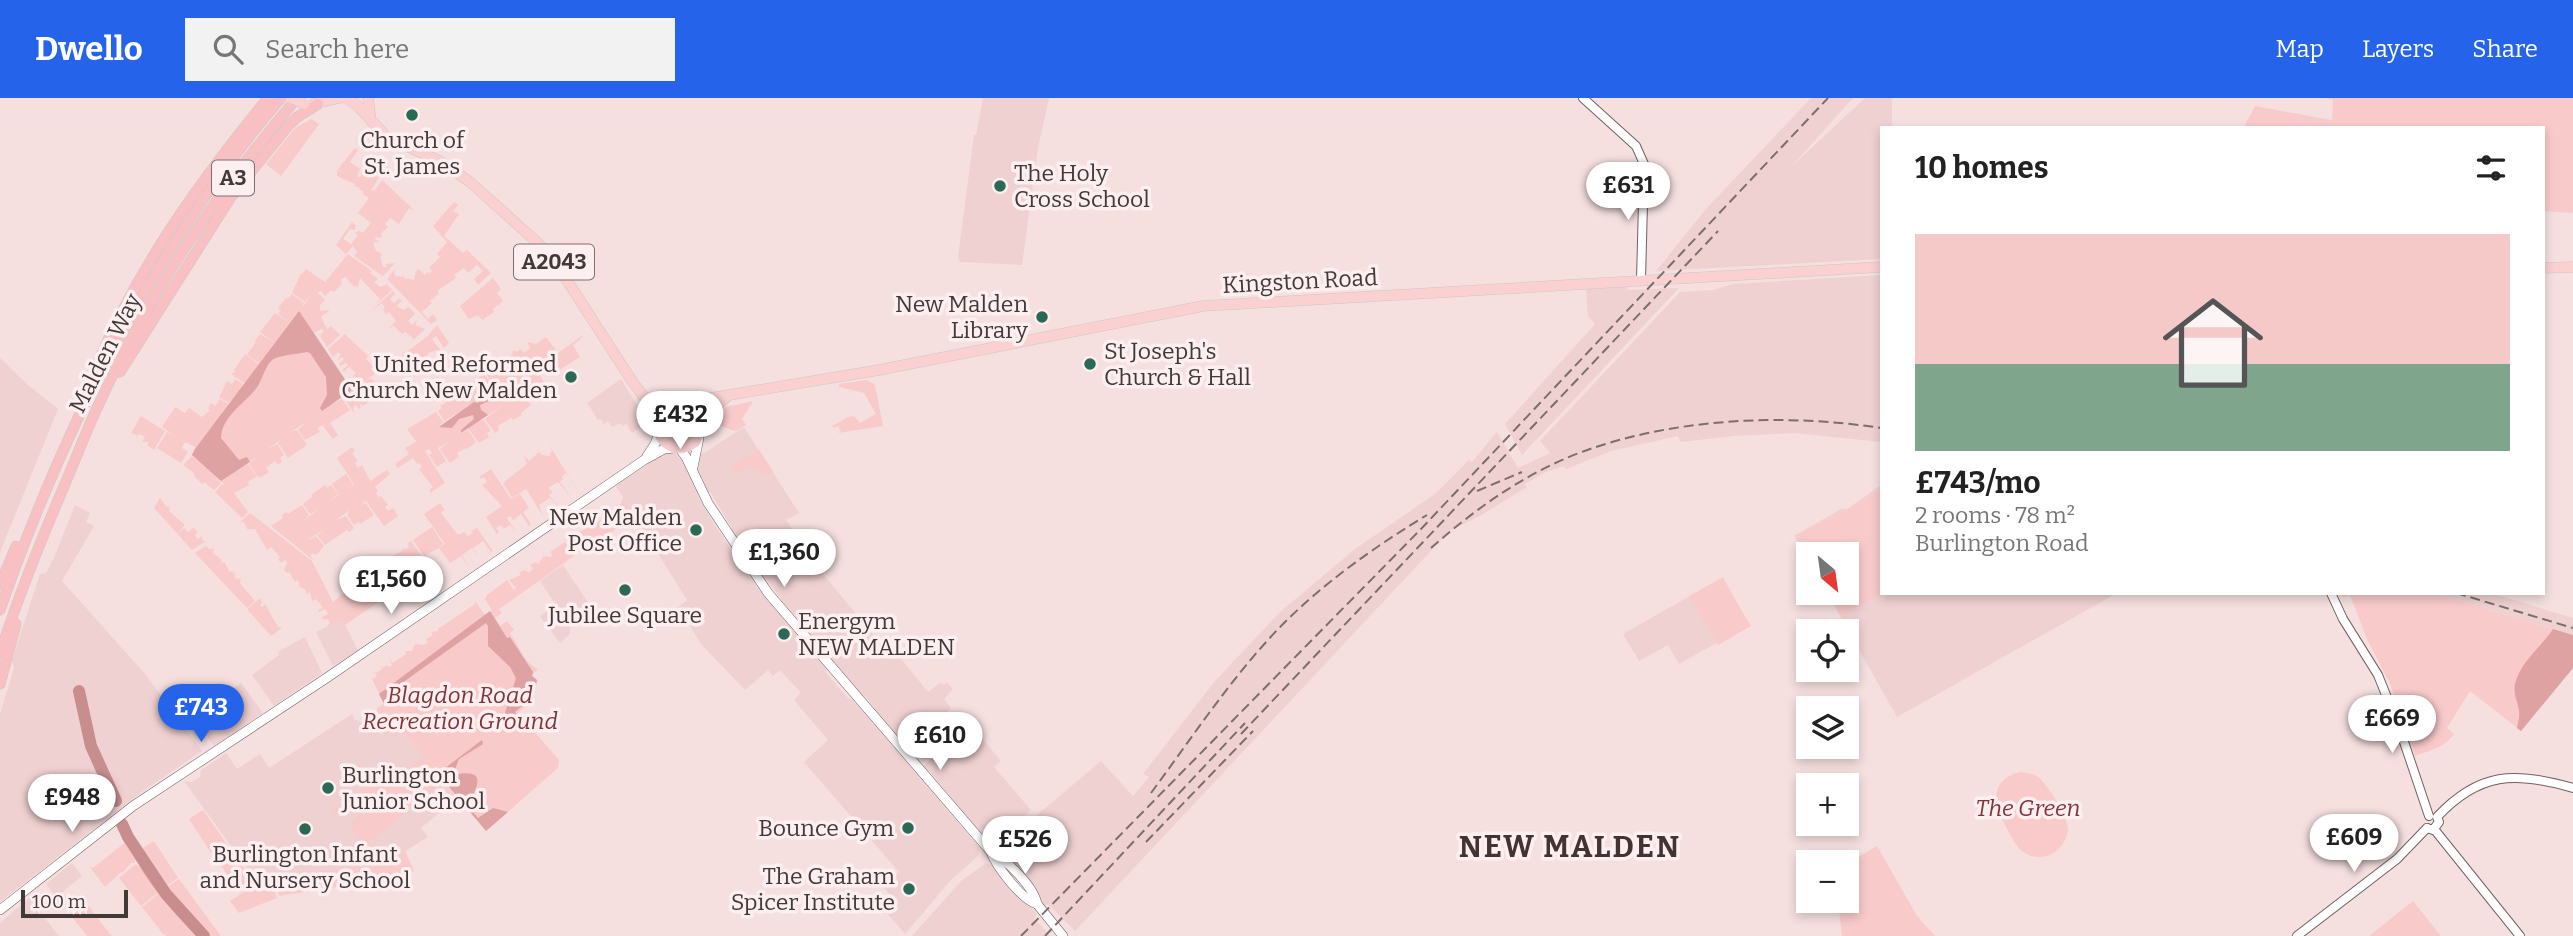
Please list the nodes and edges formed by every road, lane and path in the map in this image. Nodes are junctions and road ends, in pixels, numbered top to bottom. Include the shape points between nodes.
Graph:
1 (268, 98) edge
2 (281, 98) edge
3 (291, 98) edge
4 (339, 98) edge
5 (345, 98) edge
6 (368, 98) edge
7 (1583, 98) edge
8 (300, 101) edge
9 (318, 104) junction
10 (372, 121) junction
11 (1880, 267) edge
12 (2573, 267) edge
13 (2545, 268) edge
14 (1641, 280) junction
15 (728, 396) junction
16 (85, 401) junction
17 (647, 401) junction
18 (98, 405) junction
19 (675, 407) junction
20 (659, 428) junction
21 (700, 435) junction
22 (677, 448) junction
23 (644, 460) junction
24 (693, 470) junction
25 (31, 524) junction
26 (27, 576) junction
27 (0, 584) edge
28 (2331, 595) edge
29 (0, 610) edge
30 (0, 654) edge
31 (0, 684) edge
32 (2573, 788) edge
33 (2433, 817) junction
34 (2431, 828) junction
35 (0, 911) edge
36 (1063, 936) edge
37 (2297, 936) edge
38 (2520, 936) edge

1 - 16 highway via 149,260 105,346
2 - 16 highway, Malden Way / A3 via 164,256
3 - 8 main road, bridge
4 - 9 main road
5 - 10 main road, A2043
6 - 10 main road
7 - 14 street via 1636,146 1644,164
8 - 9 main road
8 - 18 highway, Malden Way / A3 via 233,177 182,252
9 - 18 highway via 287,127 231,197
10 - 17 main road, A2043 via 388,138 470,182 540,244
11 - 14 main road, Kingston Road
12 - 13 main road
14 - 15 main road, Kingston Road via 1203,306
15 - 19 main road, Kingston Road
15 - 21 main road via 717,405
16 - 25 highway, Malden Way / A3
17 - 19 main road
17 - 20 main road, A2043
18 - 26 highway, Malden Way / A3
19 - 20 main road via 663,414
19 - 21 main road via 695,411 701,420
20 - 22 main road via 666,444
20 - 23 main road
21 - 22 main road via 691,446
21 - 24 main road
22 - 23 main road via 664,449
22 - 24 main road
23 - 35 main road via 133,806
24 - 36 main road via 708,503 768,593 991,852 1015,872
25 - 27 highway, A3
25 - 29 highway, Malden Way / A3
26 - 30 highway, Malden Way / A3
26 - 31 highway, A3
28 - 33 street via 2375,668
32 - 33 street via 2530,779 2497,779 2467,790
33 - 34 street via 2439,824
34 - 37 street
34 - 38 street

